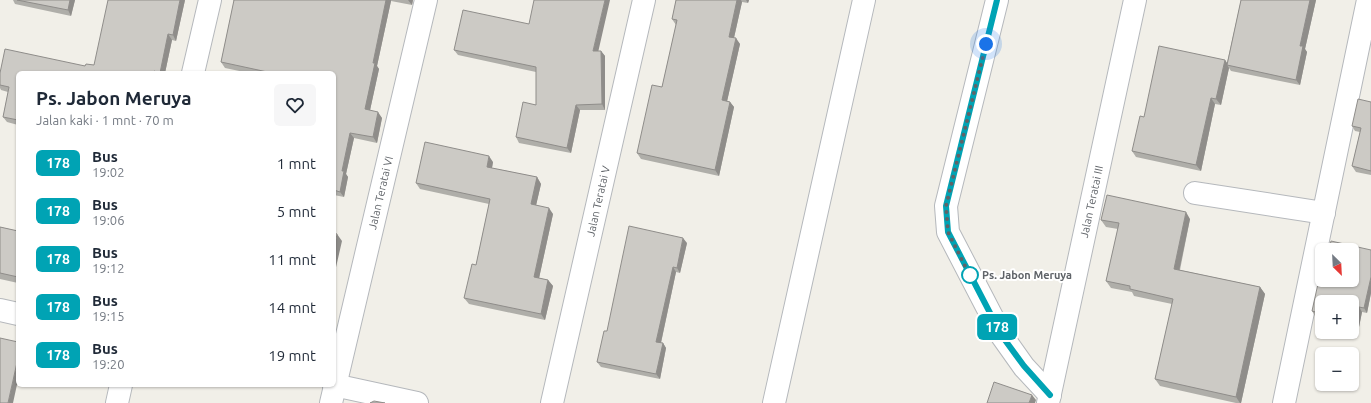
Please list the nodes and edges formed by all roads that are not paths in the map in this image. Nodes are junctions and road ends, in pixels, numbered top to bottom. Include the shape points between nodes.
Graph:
1 (210, 0) edge
2 (426, 0) edge
3 (644, 0) edge
4 (864, 0) edge
5 (997, 0) edge
6 (1135, 0) edge
7 (1368, 0) edge
8 (193, 71) edge
9 (1195, 193) dead end
10 (1324, 213) junction
11 (0, 310) edge
12 (16, 314) edge
13 (336, 382) edge
14 (121, 387) edge
15 (334, 391) edge
16 (1049, 399) edge
17 (117, 403) edge
18 (417, 403) edge
19 (552, 403) edge
20 (774, 403) edge
21 (1284, 403) edge

1 - 8 street
2 - 13 street, Jalan Teratai VI
3 - 19 street, Jalan Teratai V
4 - 20 street
5 - 16 street via 946,206 946,218 948,232 1002,336
6 - 16 street, Jalan Teratai III
7 - 10 street
9 - 10 street
10 - 21 street
11 - 12 street
14 - 17 street
15 - 18 street

